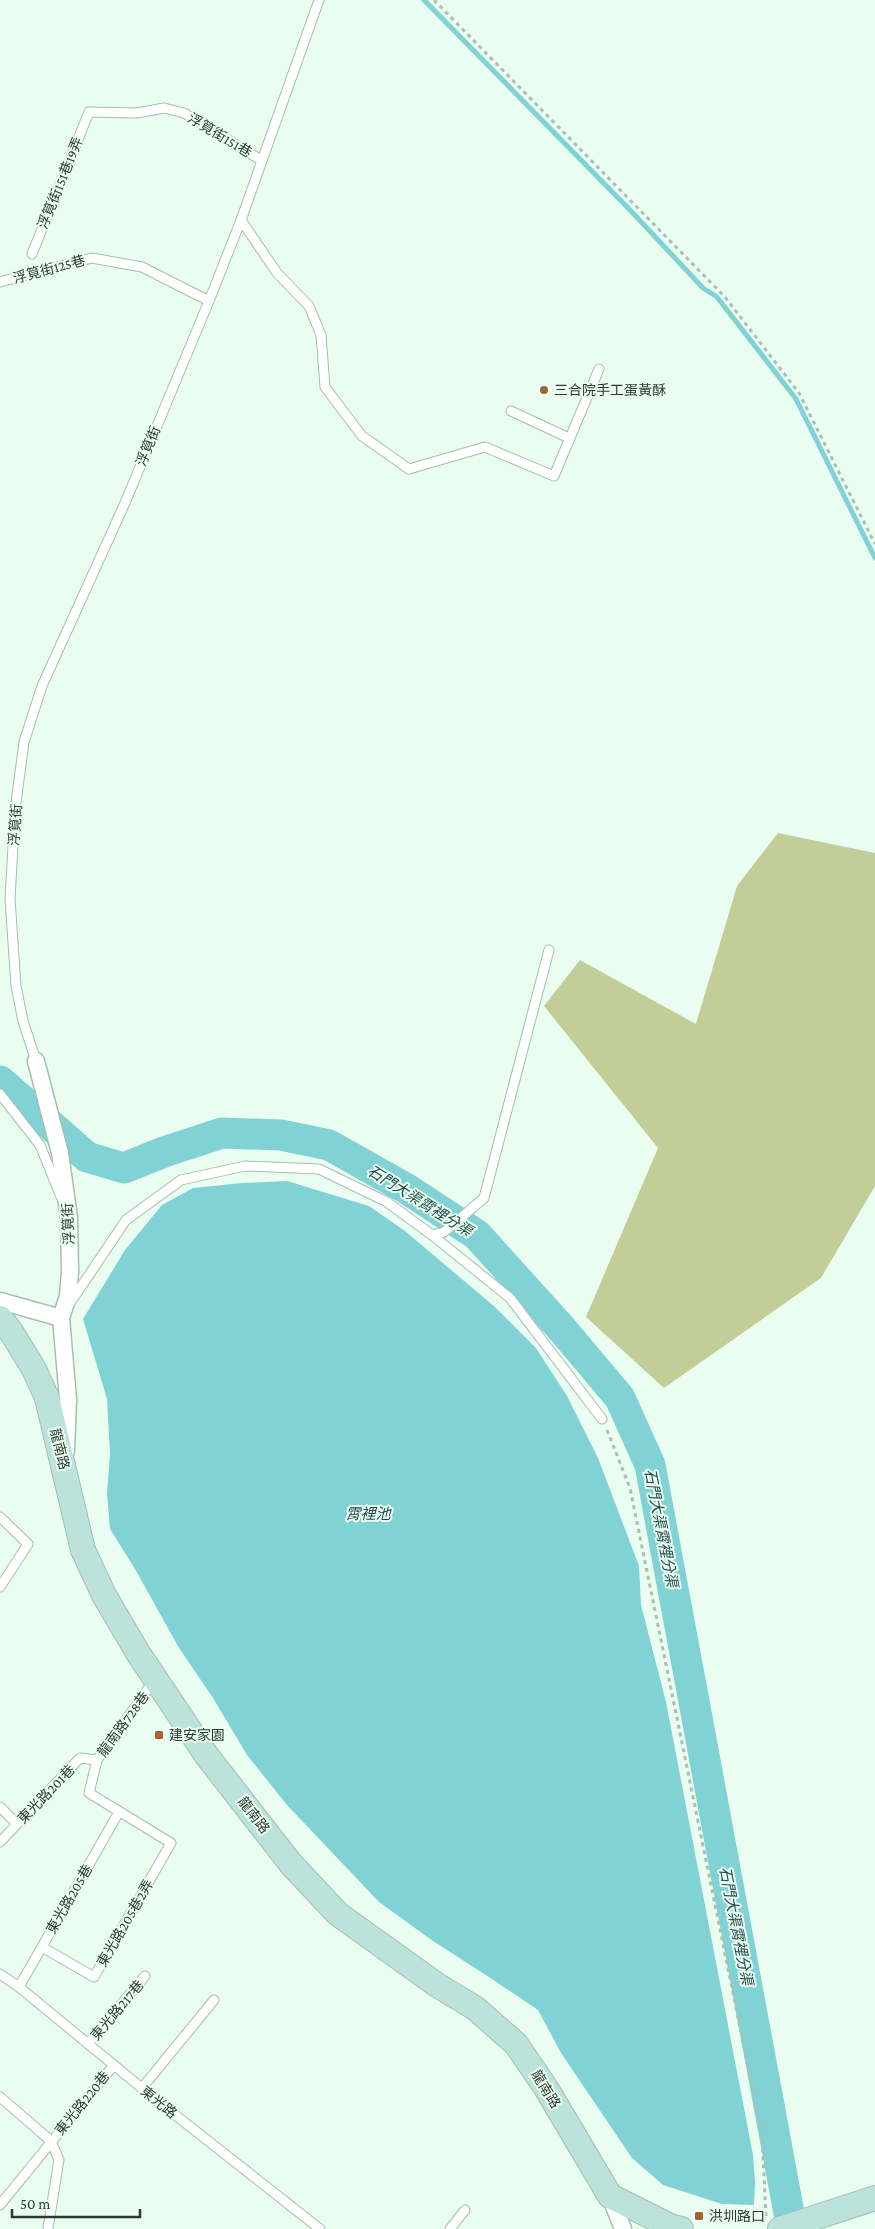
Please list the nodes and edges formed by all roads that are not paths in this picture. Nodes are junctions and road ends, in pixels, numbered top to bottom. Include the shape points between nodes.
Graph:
1 (319, 0) edge
2 (89, 112) joint
3 (262, 160) junction
4 (241, 220) junction
5 (32, 254) dead end
6 (0, 282) edge
7 (209, 301) junction
8 (599, 369) dead end
9 (511, 411) dead end
10 (569, 438) junction
11 (549, 950) dead end
12 (36, 1061) joint
13 (0, 1094) edge
14 (69, 1218) junction
15 (432, 1235) junction
16 (0, 1301) edge
17 (0, 1318) edge
18 (60, 1318) junction
19 (602, 1419) road end
20 (65, 1469) junction
21 (0, 1517) edge
22 (0, 1587) edge
23 (155, 1679) junction
24 (97, 1760) junction
25 (0, 1807) edge
26 (119, 1812) junction
27 (17, 1824) junction
28 (0, 1842) edge
29 (171, 1842) joint
30 (42, 1946) junction
31 (0, 1974) edge
32 (146, 1976) dead end
33 (19, 1987) junction
34 (214, 2000) dead end
35 (88, 2044) junction
36 (114, 2065) junction
37 (142, 2088) junction
38 (0, 2097) edge
39 (51, 2141) junction
40 (610, 2196) junction
41 (875, 2198) edge
42 (0, 2205) edge
43 (465, 2210) dead end
44 (773, 2224) edge
45 (48, 2228) dead end
46 (320, 2229) edge
47 (450, 2229) edge
48 (623, 2229) edge
49 (681, 2229) edge

1 - 3 lane, 浮筧街
2 - 3 lane, 浮筧街151巷 via 138,113 164,108 184,113
2 - 5 lane, 浮筧街151巷19弄
3 - 4 lane, 浮筧街
4 - 7 lane, 浮筧街
4 - 10 lane via 277,273 309,306 321,335 325,387 362,436 409,469 485,447 554,476
6 - 7 lane, 浮筧街125巷 via 92,258 142,267
7 - 12 lane, 浮筧街 via 125,503 42,686 24,742 15,810 10,899 16,986
8 - 10 lane
9 - 10 lane
11 - 15 lane via 484,1198 444,1232
12 - 14 street, 浮筧街 via 60,1153
13 - 14 lane via 40,1145
14 - 18 street, 浮筧街 via 68,1296
15 - 18 lane via 387,1202 320,1169 245,1166 181,1180 126,1220
15 - 19 lane via 510,1298
16 - 18 street
17 - 20 main road, 龍南路 via 34,1369 47,1398
18 - 20 street, 浮筧街 via 68,1399
20 - 23 main road, 龍南路 via 83,1550 104,1595
21 - 22 lane via 28,1544
23 - 24 lane, 龍南路728巷
23 - 40 main road, 龍南路 via 212,1763 292,1864 338,1914 437,1985 475,2008 516,2044
24 - 26 lane, 龍南路728巷 via 89,1793
24 - 27 lane, 東光路201巷 via 80,1758
25 - 27 lane
26 - 29 lane, 龍南路728巷
26 - 30 lane, 東光路205巷
27 - 28 lane, 東光路201巷
29 - 30 lane, 東光路205巷2弄 via 94,1977
30 - 33 lane, 東光路205巷
31 - 33 lane, 東光路
32 - 35 lane, 東光路217巷
33 - 35 lane, 東光路
34 - 37 lane
35 - 36 lane, 東光路
36 - 37 lane, 東光路
36 - 39 lane, 東光路220巷
37 - 46 lane, 東光路
38 - 39 lane
39 - 42 lane, 東光路220巷
39 - 45 lane, 東光路220巷 via 59,2160
40 - 48 street, 龍南路
40 - 49 main road
41 - 44 main road via 810,2220
43 - 47 lane

